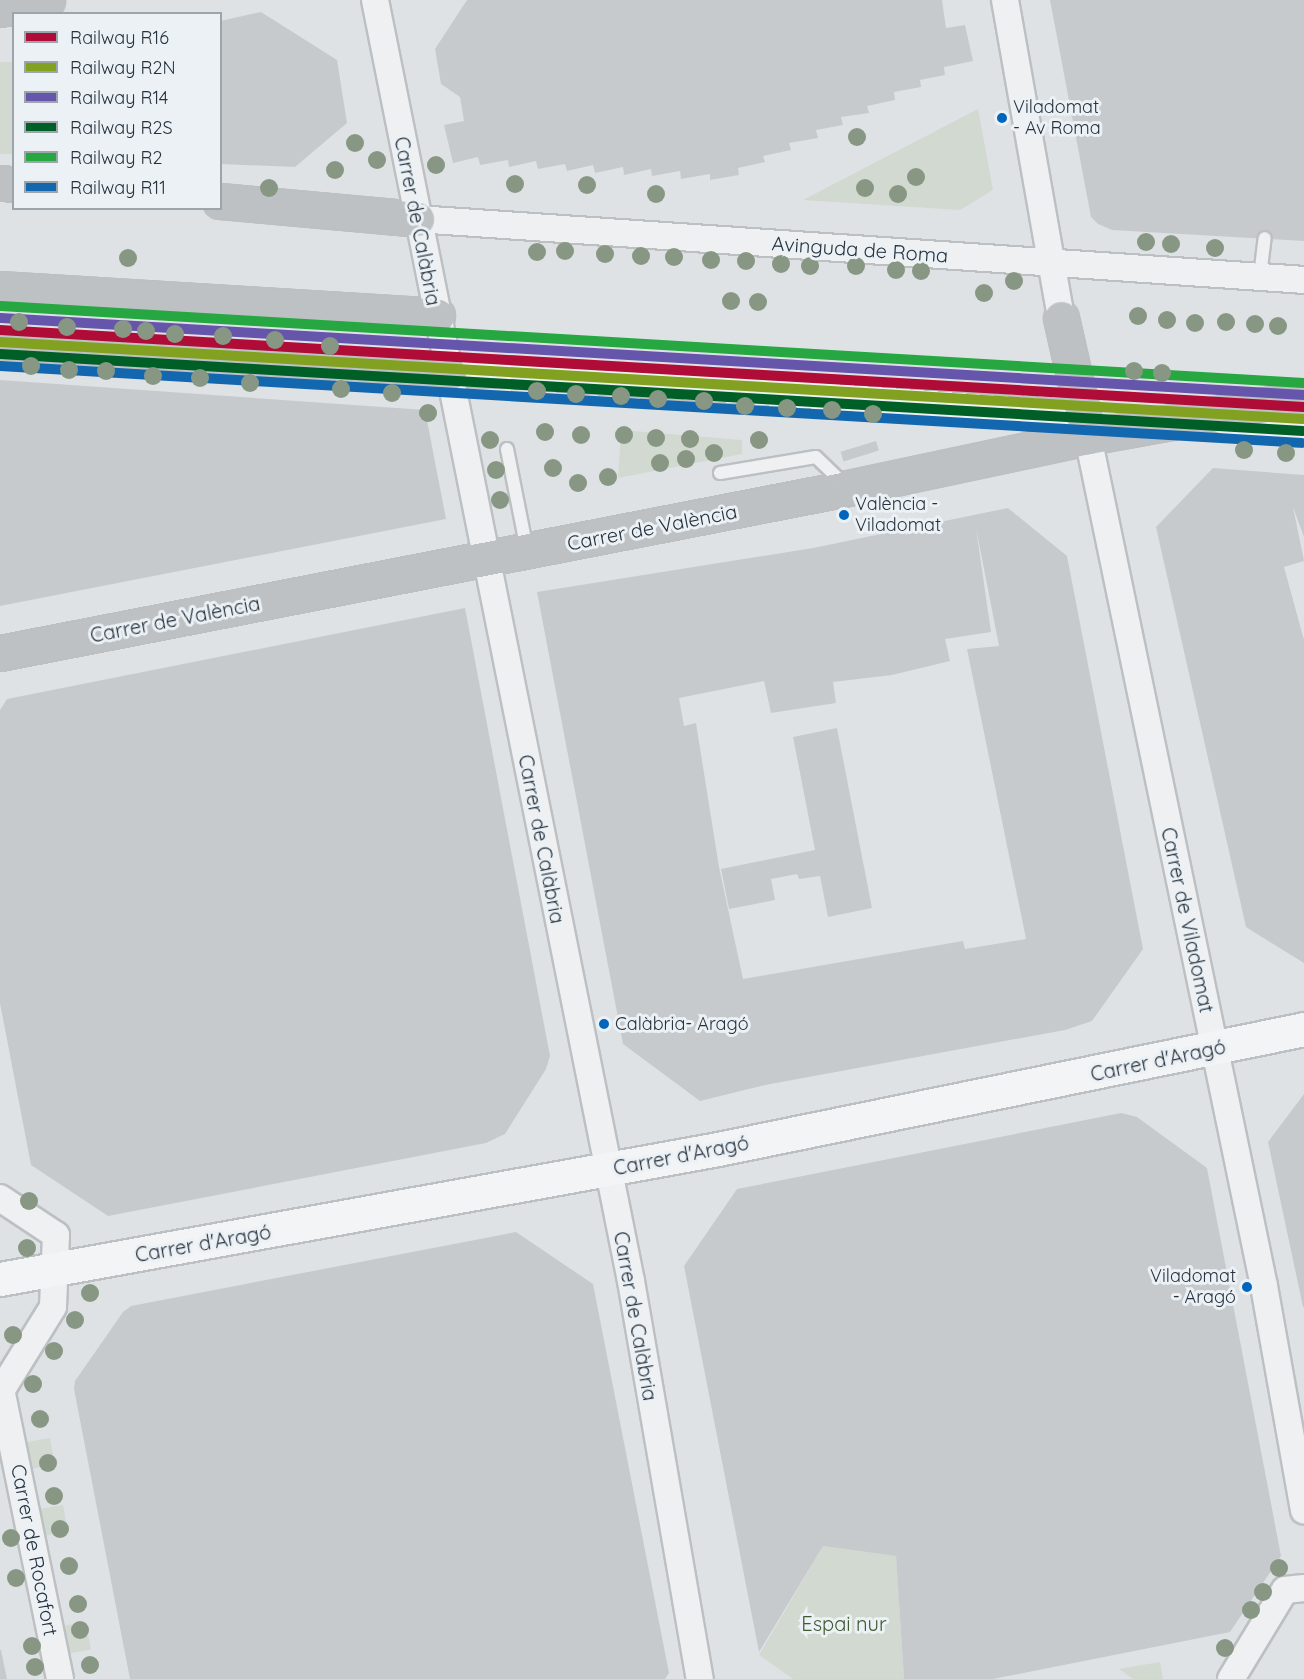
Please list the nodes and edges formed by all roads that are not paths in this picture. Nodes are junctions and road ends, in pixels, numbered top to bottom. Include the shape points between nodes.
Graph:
1 (48, 0) edge
2 (375, 0) edge
3 (1005, 0) edge
4 (0, 9) edge
5 (222, 201) edge
6 (417, 219) junction
7 (1265, 238) dead end
8 (1052, 262) junction
9 (1260, 276) junction
10 (1304, 280) edge
11 (0, 289) edge
12 (437, 316) junction
13 (1061, 318) joint
14 (0, 345) edge
15 (449, 373) junction
16 (1304, 398) edge
17 (1208, 416) junction
18 (1304, 433) edge
19 (1088, 437) junction
20 (507, 449) dead end
21 (720, 473) dead end
22 (848, 488) junction
23 (527, 551) junction
24 (488, 559) junction
25 (0, 653) edge
26 (1304, 1029) edge
27 (1215, 1047) junction
28 (608, 1169) junction
29 (0, 1198) edge
30 (56, 1269) junction
31 (0, 1279) edge
32 (2, 1385) edge
33 (1304, 1510) edge
34 (1304, 1588) edge
35 (60, 1679) edge
36 (700, 1679) edge
37 (1231, 1679) edge

1 - 4 street
2 - 6 street, Carrer de Calàbria
3 - 8 street
5 - 6 street
6 - 8 street, Avinguda de Roma
6 - 12 street, Carrer de Calàbria
7 - 9 lane
8 - 9 street, Avinguda de Roma
8 - 13 street
9 - 10 street, Avinguda de Roma
11 - 12 street
12 - 15 street, Carrer de Calàbria
13 - 19 street
14 - 15 street via 369,373
15 - 19 street via 1057,413
15 - 24 street, Carrer de Calàbria
16 - 17 street, Carrer de València
17 - 18 street via 1254,429
17 - 19 street, Carrer de València
19 - 22 street, Carrer de València
19 - 27 street, Carrer de Viladomat
20 - 23 lane
21 - 22 lane via 816,457
22 - 23 street, Carrer de València
23 - 24 street, Carrer de València
24 - 25 street, Carrer de València
24 - 28 street, Carrer de Calàbria
26 - 27 main road, Carrer d'Aragó
27 - 28 main road, Carrer d'Aragó via 1103,1073
27 - 33 street, Carrer de Viladomat via 1264,1286
28 - 30 main road, Carrer d'Aragó
28 - 36 street, Carrer de Calàbria
29 - 30 street via 56,1235
30 - 31 main road, Carrer d'Aragó
30 - 32 street, Carrer de Rocafort via 52,1307
32 - 35 street, Carrer de Rocafort
34 - 37 street via 1285,1590

